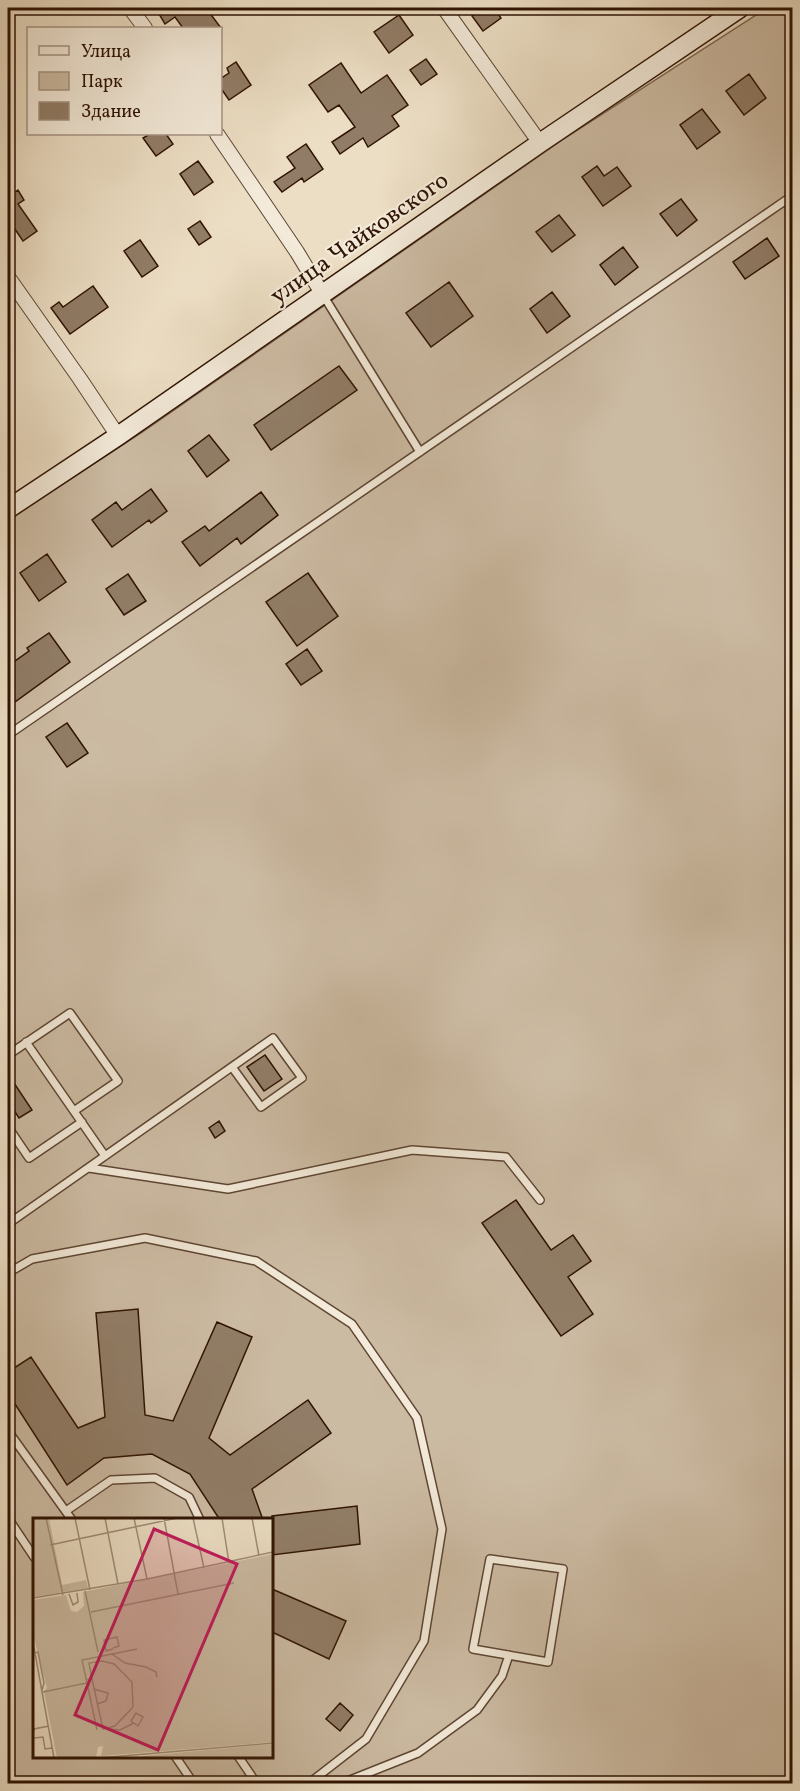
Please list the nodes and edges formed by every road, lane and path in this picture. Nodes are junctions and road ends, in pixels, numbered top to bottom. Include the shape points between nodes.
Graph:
1 (130, 8) edge
2 (444, 8) edge
3 (733, 10) edge
4 (144, 27) edge
5 (217, 135) edge
6 (540, 143) junction
7 (792, 195) edge
8 (8, 277) edge
9 (323, 295) junction
10 (118, 436) junction
11 (420, 452) junction
12 (8, 509) edge
13 (8, 735) edge
14 (26, 1042) junction
15 (8, 1054) edge
16 (232, 1067) junction
17 (74, 1111) junction
18 (82, 1122) junction
19 (8, 1127) edge
20 (105, 1156) junction
21 (89, 1168) junction
22 (540, 1200) dead end
23 (8, 1224) edge
24 (8, 1273) edge
25 (8, 1431) edge
26 (10, 1440) edge
27 (66, 1511) junction
28 (8, 1518) edge
29 (71, 1518) edge
30 (199, 1518) edge
31 (33, 1556) edge
32 (509, 1655) junction
33 (176, 1758) edge
34 (239, 1758) edge
35 (194, 1784) edge
36 (257, 1784) edge
37 (308, 1784) edge
38 (340, 1784) edge

1 - 4 street
2 - 6 street
3 - 6 street, улица Чайковского
5 - 9 street
6 - 9 street, улица Чайковского
7 - 11 lane
8 - 10 street
9 - 10 street, улица Чайковского
9 - 11 lane
10 - 12 street, улица Чайковского
11 - 13 lane
14 - 15 lane
14 - 17 lane
14 - 17 lane via 70,1013 118,1081
16 - 16 lane via 273,1038 302,1078 261,1107
16 - 20 lane
17 - 18 lane
18 - 19 lane via 28,1158
18 - 20 lane
20 - 21 lane
21 - 22 lane via 228,1189 412,1150 506,1157
21 - 23 lane
24 - 37 lane via 32,1258 145,1238 256,1261 352,1324 417,1418 442,1529 424,1641 366,1739
25 - 26 lane
26 - 27 lane
27 - 29 lane
27 - 30 lane via 111,1480 155,1478 189,1497
28 - 31 lane
32 - 32 lane via 473,1648 490,1558 563,1569 548,1662
32 - 38 lane via 502,1676 477,1710 418,1753
33 - 35 lane
34 - 36 lane

